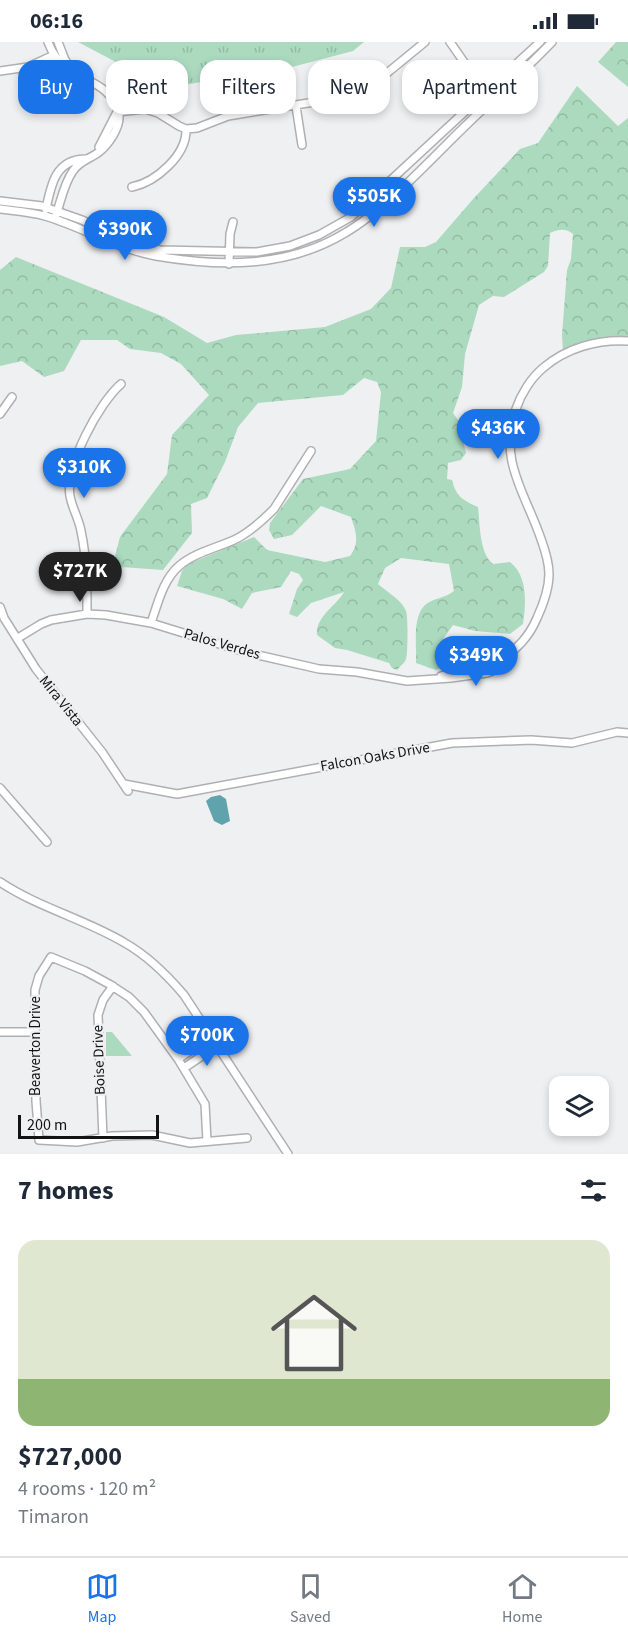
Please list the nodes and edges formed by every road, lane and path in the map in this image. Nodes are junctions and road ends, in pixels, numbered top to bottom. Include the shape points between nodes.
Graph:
1 (48, 42) edge
2 (58, 42) edge
3 (425, 42) edge
4 (450, 42) edge
5 (540, 42) edge
6 (552, 42) edge
7 (54, 55) junction
8 (58, 60) edge
9 (65, 60) edge
10 (463, 60) edge
11 (520, 60) edge
12 (534, 60) edge
13 (0, 71) edge
14 (94, 82) edge
15 (106, 92) edge
16 (296, 106) joint
17 (116, 114) edge
18 (158, 114) edge
19 (242, 114) edge
20 (462, 114) edge
21 (478, 114) edge
22 (186, 129) junction
23 (302, 145) dead end
24 (86, 159) junction
25 (132, 187) dead end
26 (0, 201) edge
27 (46, 207) junction
28 (0, 209) edge
29 (57, 212) junction
30 (45, 216) junction
31 (54, 220) junction
32 (233, 222) dead end
33 (229, 253) junction
34 (229, 264) junction
35 (628, 341) edge
36 (120, 384) dead end
37 (12, 397) dead end
38 (0, 414) edge
39 (311, 451) dead end
40 (0, 607) edge
41 (87, 614) junction
42 (151, 623) junction
43 (18, 639) junction
44 (628, 733) edge
45 (124, 784) junction
46 (0, 788) edge
47 (128, 791) dead end
48 (47, 842) dead end
49 (0, 882) edge
50 (113, 986) junction
51 (0, 1032) edge
52 (35, 1032) junction
53 (212, 1036) junction
54 (218, 1045) junction
55 (178, 1059) junction
56 (184, 1068) junction
57 (103, 1137) junction
58 (247, 1138) dead end
59 (207, 1141) junction
60 (288, 1154) edge

1 - 7 street
2 - 9 street
3 - 16 street via 370,87
4 - 10 street
5 - 11 street
6 - 12 street
7 - 8 street
7 - 13 street via 28,68
14 - 15 street
16 - 23 street
17 - 24 street via 95,154
18 - 22 street
19 - 22 street via 205,127
20 - 33 street via 351,217 290,246
21 - 34 street via 405,184 347,232 277,260
22 - 25 street via 184,144 171,161 150,181
24 - 27 street via 76,159 60,170
24 - 29 street via 74,170
26 - 27 street
27 - 29 street
27 - 30 street
28 - 30 street
29 - 31 street
29 - 33 street via 133,244 159,250
30 - 31 street
31 - 34 street via 135,251
32 - 33 street
33 - 34 street
35 - 42 street, Palos Verdes via 604,341 557,358 537,374 518,404 510,440 511,464 544,550 549,575 532,630 499,660 407,681 319,669 245,652
36 - 41 street via 86,435 70,484 84,549
37 - 38 street
39 - 42 street via 266,517 236,538 178,567 166,584
40 - 43 street, Mira Vista
41 - 42 street, Palos Verdes
41 - 43 street, Palos Verdes via 41,624
43 - 45 street, Mira Vista via 36,669
44 - 45 street, Falcon Oaks Drive via 572,743 452,743 177,794
45 - 47 street, Mira Vista
46 - 48 street
49 - 53 street via 26,899 113,936 138,951 174,982
50 - 52 street, Beaverton Drive via 51,957 35,990
50 - 55 street via 144,1012
50 - 57 street, Boise Drive via 98,1015
51 - 52 street
52 - 57 street, Beaverton Drive via 39,1140 77,1142
53 - 54 street
53 - 55 street
54 - 56 street
54 - 60 street
55 - 56 street
56 - 59 street via 205,1104
57 - 59 street via 152,1135 181,1142
58 - 59 street

